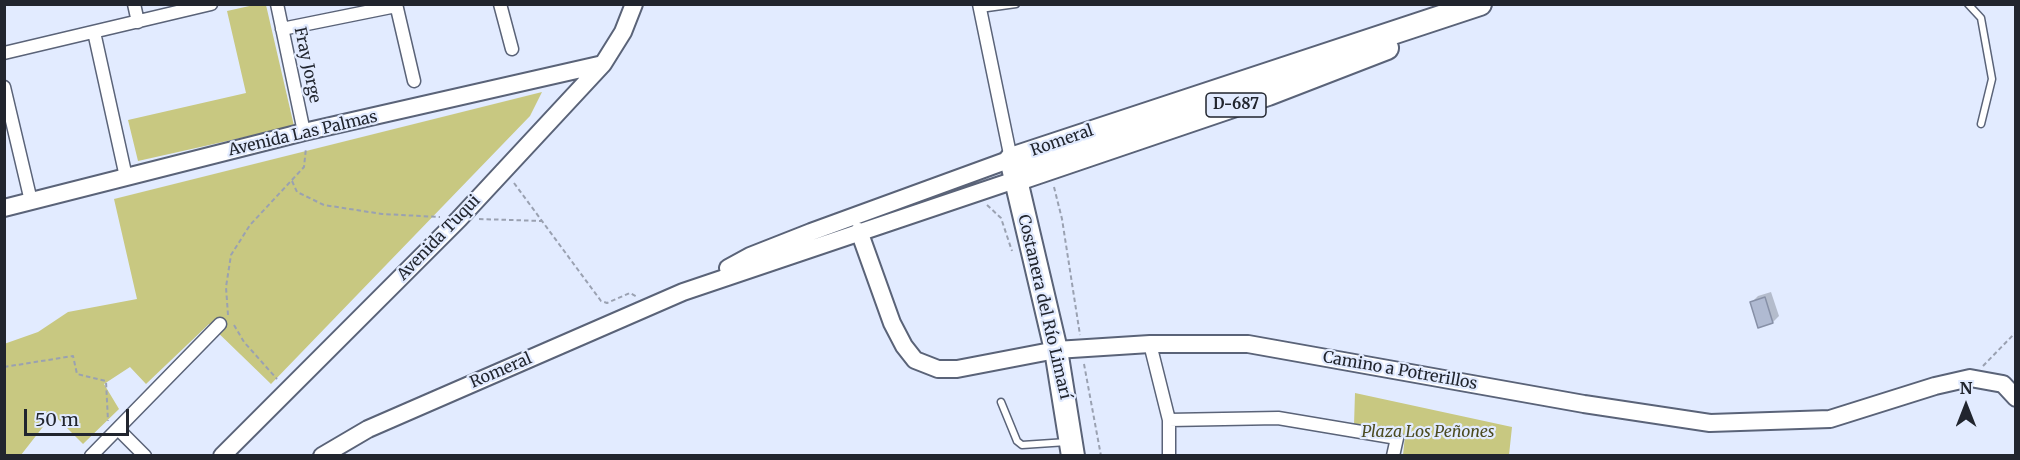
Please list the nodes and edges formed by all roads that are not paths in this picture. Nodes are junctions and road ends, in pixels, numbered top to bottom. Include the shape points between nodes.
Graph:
1 (134, 4) edge
2 (211, 4) edge
3 (277, 4) edge
4 (500, 4) edge
5 (634, 4) edge
6 (1016, 4) edge
7 (1480, 4) edge
8 (1968, 4) edge
9 (396, 5) edge
10 (979, 7) edge
11 (1451, 14) junction
12 (138, 22) junction
13 (282, 29) junction
14 (94, 32) junction
15 (512, 49) dead end
16 (4, 53) edge
17 (603, 64) junction
18 (414, 81) dead end
19 (4, 87) edge
20 (1980, 124) dead end
21 (304, 132) junction
22 (1013, 169) junction
23 (126, 177) junction
24 (31, 201) junction
25 (4, 208) edge
26 (859, 231) junction
27 (682, 292) junction
28 (220, 324) dead end
29 (1150, 344) junction
30 (1056, 350) junction
31 (2014, 396) edge
32 (1001, 402) dead end
33 (1169, 420) junction
34 (118, 429) junction
35 (1072, 449) edge
36 (91, 456) edge
37 (145, 456) edge
38 (222, 456) edge
39 (321, 456) edge
40 (1169, 456) edge
41 (1393, 456) edge

1 - 12 street
2 - 12 street
3 - 13 street, Fray Jorge
4 - 15 street
5 - 17 street, Avenida Tuqui via 623,32
6 - 10 lane
7 - 11 highway, Romeral / D-687
8 - 20 lane via 1980,18 1992,79
9 - 13 street
9 - 18 street
10 - 22 street
11 - 22 highway, Romeral / D-687
11 - 22 highway, Romeral / D-687 via 1347,66 1049,167
12 - 14 street
13 - 21 street, Fray Jorge
14 - 16 street
14 - 23 street
17 - 21 street, Avenida Las Palmas
17 - 38 street, Avenida Tuqui via 459,219
19 - 24 street
21 - 23 street, Avenida Las Palmas
22 - 26 street, Romeral
22 - 27 street, Romeral via 750,256
22 - 30 highway, Costanera del Río Limarí
23 - 24 street, Avenida Las Palmas
24 - 25 street, Avenida Las Palmas
26 - 27 street, Romeral
26 - 30 street, Camino a Potrerillos via 892,323 909,354 923,364 957,369
27 - 39 street, Romeral via 368,429
28 - 34 street
29 - 30 street, Camino a Potrerillos
29 - 31 street, Camino a Potrerillos via 1248,344 1710,423 1830,419 1970,378 2003,384
29 - 33 street
30 - 35 highway, Costanera del Río Limarí
32 - 35 lane via 1022,445
33 - 40 street
33 - 41 street via 1278,418 1397,438
34 - 36 street
34 - 37 street

